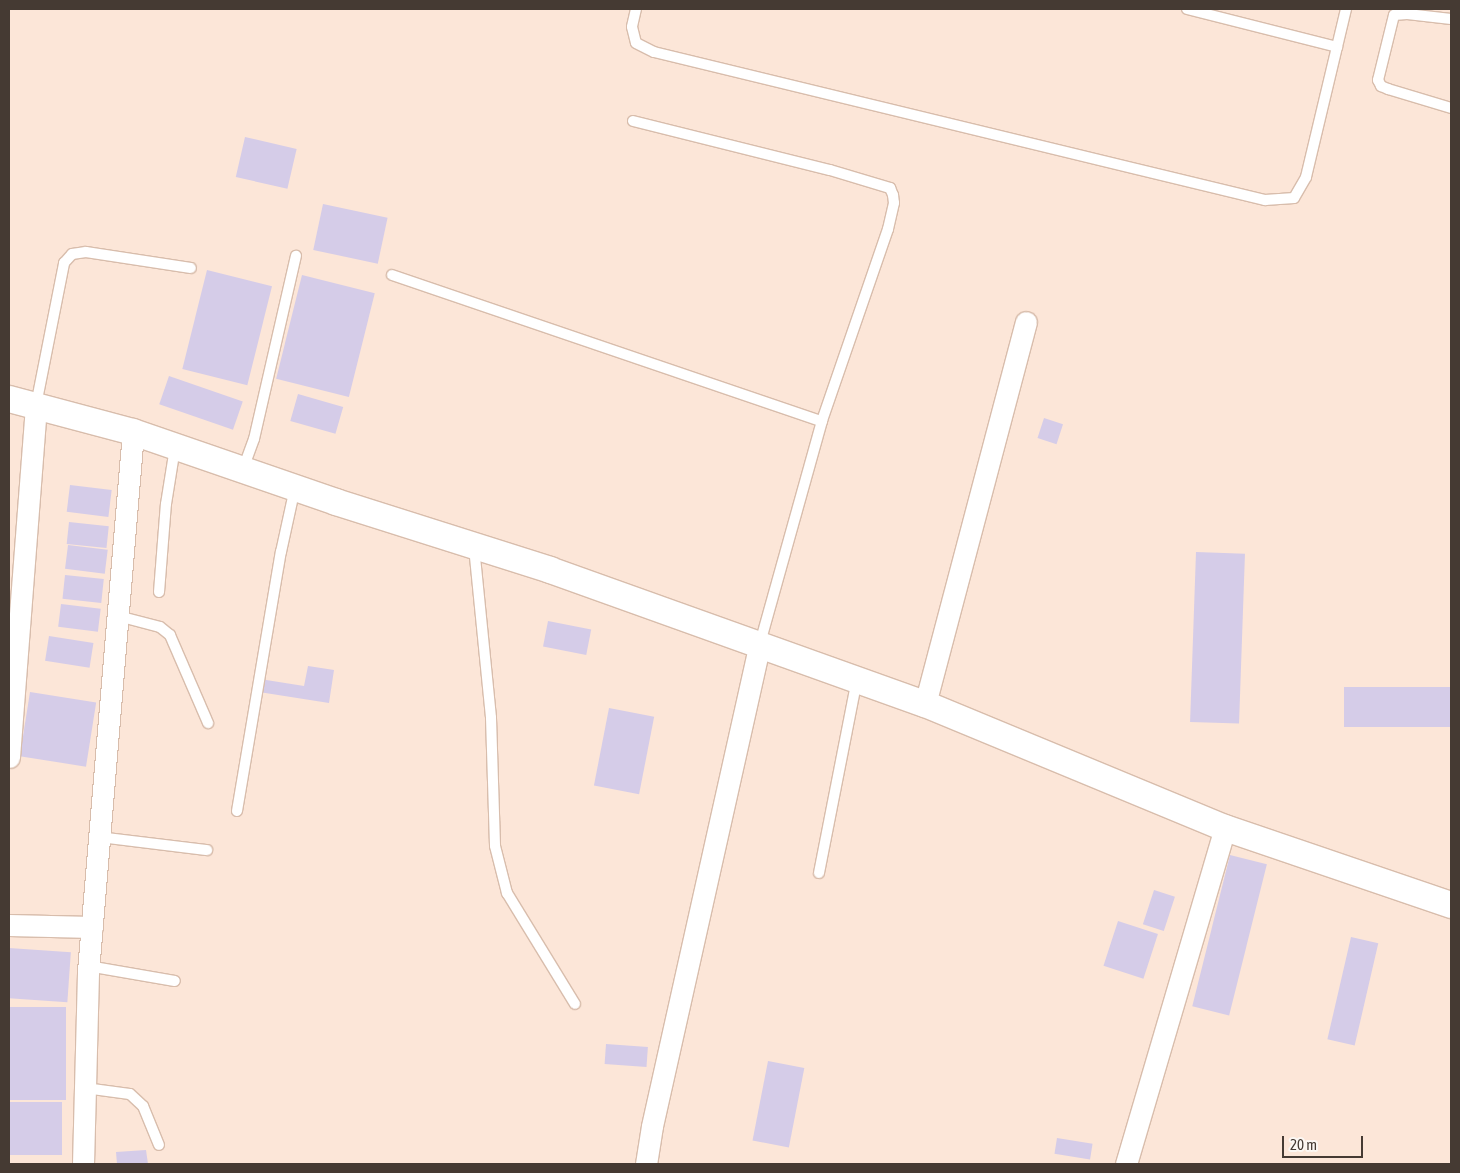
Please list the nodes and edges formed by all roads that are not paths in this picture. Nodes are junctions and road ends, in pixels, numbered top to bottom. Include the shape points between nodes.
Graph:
1 (636, 9) edge
2 (1187, 9) edge
3 (1346, 9) edge
4 (1451, 19) edge
5 (1337, 47) junction
6 (1451, 108) edge
7 (633, 121) dead end
8 (296, 256) dead end
9 (191, 268) dead end
10 (392, 274) dead end
11 (1026, 322) dead end
12 (9, 399) edge
13 (36, 406) junction
14 (822, 421) junction
15 (133, 432) junction
16 (175, 447) junction
17 (243, 470) junction
18 (295, 488) junction
19 (474, 546) junction
20 (158, 592) dead end
21 (118, 616) junction
22 (760, 644) junction
23 (857, 679) junction
24 (925, 704) junction
25 (208, 724) dead end
26 (9, 757) edge
27 (237, 811) dead end
28 (1224, 828) junction
29 (99, 837) junction
30 (208, 850) dead end
31 (819, 873) dead end
32 (1451, 905) edge
33 (9, 925) edge
34 (92, 927) junction
35 (88, 966) junction
36 (175, 981) dead end
37 (576, 1004) dead end
38 (85, 1088) junction
39 (159, 1145) dead end
40 (83, 1164) edge
41 (646, 1164) edge
42 (1126, 1164) edge

1 - 5 lane via 632,27 636,43 654,52 1264,200 1294,198 1306,177
2 - 5 lane
3 - 5 lane
4 - 6 lane via 1394,15 1378,80 1388,89
7 - 14 lane via 890,188 894,203 888,229
8 - 17 lane via 254,439
9 - 13 lane via 86,252 72,254 64,262
10 - 14 lane
11 - 24 street
12 - 13 street
13 - 15 street
13 - 26 street
14 - 22 lane
15 - 16 street
15 - 21 street
16 - 17 street
16 - 20 lane
17 - 18 street
18 - 19 street
18 - 27 lane
19 - 22 street
19 - 37 lane via 491,718 495,846 507,893
21 - 25 lane via 160,626 170,634
21 - 29 street
22 - 23 street
22 - 41 street
23 - 24 street
23 - 31 lane
24 - 28 street
28 - 32 street
28 - 42 street
29 - 30 lane
29 - 34 street
33 - 34 street
34 - 35 street
35 - 36 lane
35 - 38 street
38 - 39 lane via 130,1094 143,1106
38 - 40 street

